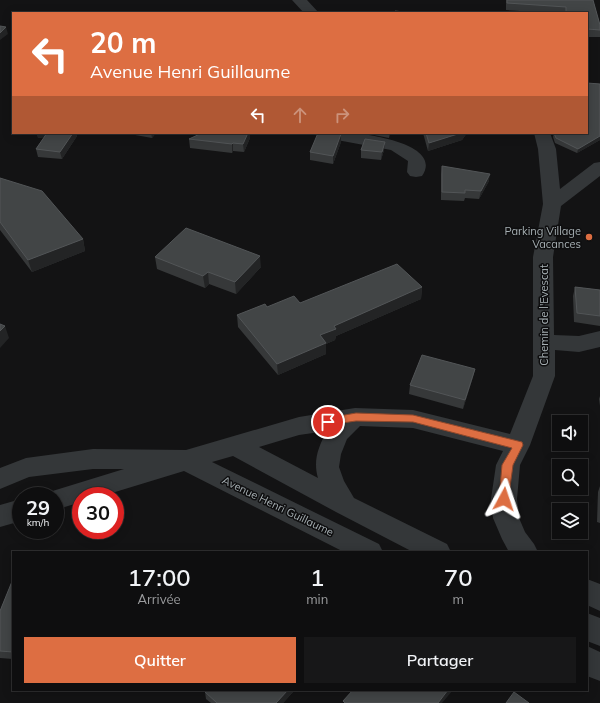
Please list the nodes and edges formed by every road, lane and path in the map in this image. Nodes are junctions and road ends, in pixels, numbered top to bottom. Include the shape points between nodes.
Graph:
1 (299, 0) edge
2 (311, 12) edge
3 (340, 134) edge
4 (542, 134) edge
5 (600, 168) edge
6 (416, 172) dead end
7 (552, 204) junction
8 (600, 339) edge
9 (544, 342) junction
10 (356, 417) junction
11 (234, 445) junction
12 (518, 445) junction
13 (186, 460) junction
14 (0, 479) edge
15 (64, 497) edge
16 (344, 505) junction
17 (12, 513) edge
18 (0, 516) edge
19 (368, 551) edge
20 (436, 551) edge
21 (524, 551) edge
22 (588, 592) edge
23 (600, 598) edge
24 (588, 627) edge
25 (600, 633) edge
26 (588, 651) edge
27 (600, 656) edge
28 (588, 660) edge
29 (600, 666) edge

1 - 2 street
3 - 6 street via 396,146 417,159
4 - 7 street, Chemin de l'Evescat via 547,149
5 - 7 street
7 - 9 street, Chemin de l'Evescat via 543,257
8 - 9 street via 578,344
9 - 12 street, Chemin de l'Evescat via 544,376
10 - 11 street via 300,426
10 - 12 street via 413,419
10 - 16 street via 337,434 327,467
11 - 13 street
11 - 16 street
12 - 21 street via 508,465 504,499 506,518 515,539
13 - 14 street via 93,460 26,468
13 - 15 street
13 - 19 street, Avenue Henri Guillaume
16 - 20 street
17 - 18 street
22 - 23 street
24 - 25 street
26 - 27 street
28 - 29 street

